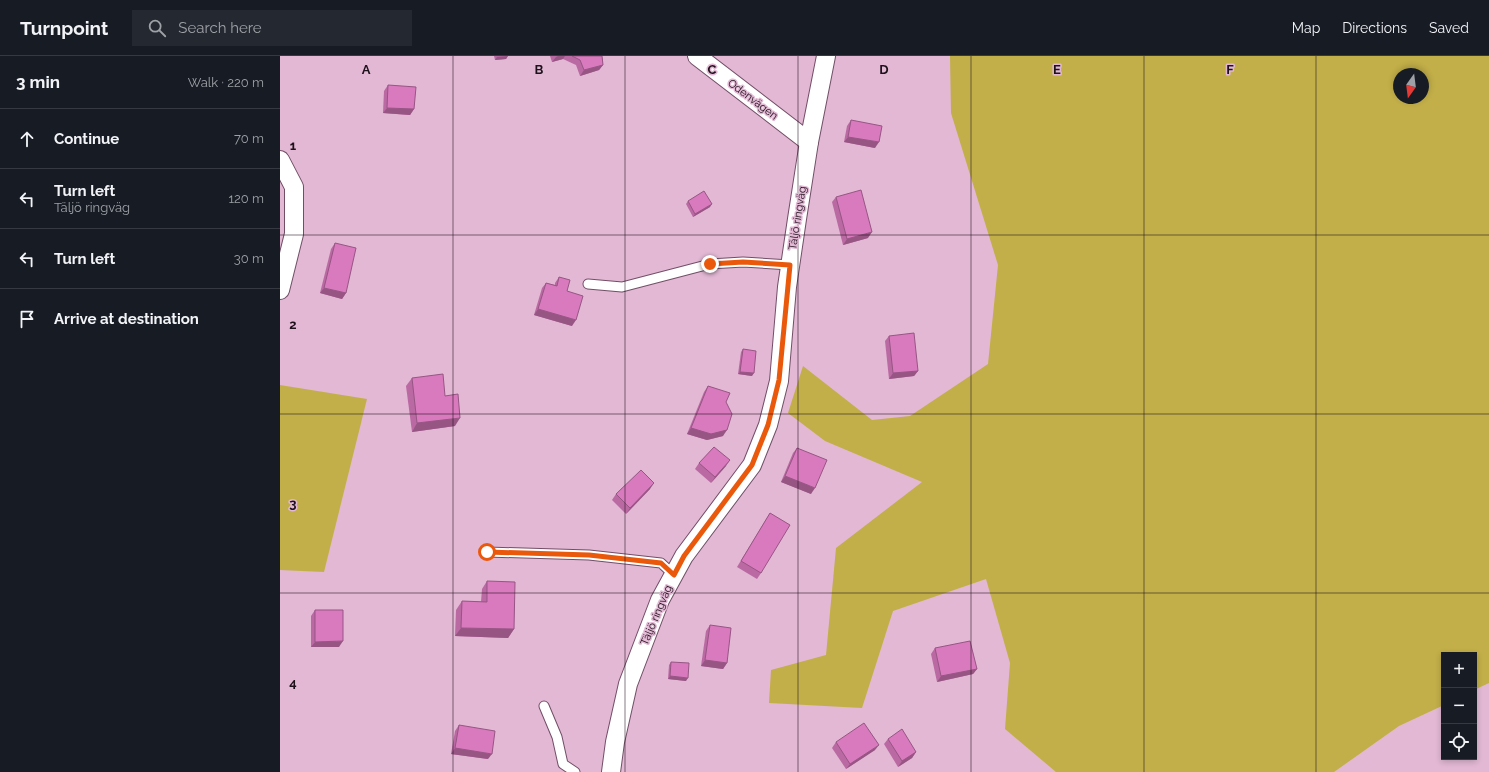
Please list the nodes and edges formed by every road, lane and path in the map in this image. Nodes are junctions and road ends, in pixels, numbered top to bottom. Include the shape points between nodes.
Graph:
1 (697, 56) edge
2 (826, 56) edge
3 (809, 142) junction
4 (280, 160) edge
5 (790, 265) junction
6 (588, 284) dead end
7 (280, 290) edge
8 (487, 552) dead end
9 (674, 575) junction
10 (544, 706) dead end
11 (574, 772) edge
12 (611, 772) edge

1 - 3 street, Odenvägen
2 - 3 street, Täljö ringväg
3 - 5 street, Täljö ringväg
4 - 7 street via 294,187 294,234
5 - 6 lane via 743,262 710,264 622,287
5 - 9 street, Täljö ringväg via 779,380 768,425 752,465 684,556
8 - 9 lane via 589,555 654,562 661,563
9 - 12 street, Täljö ringväg via 660,600 628,684
10 - 11 lane via 557,737 563,764

